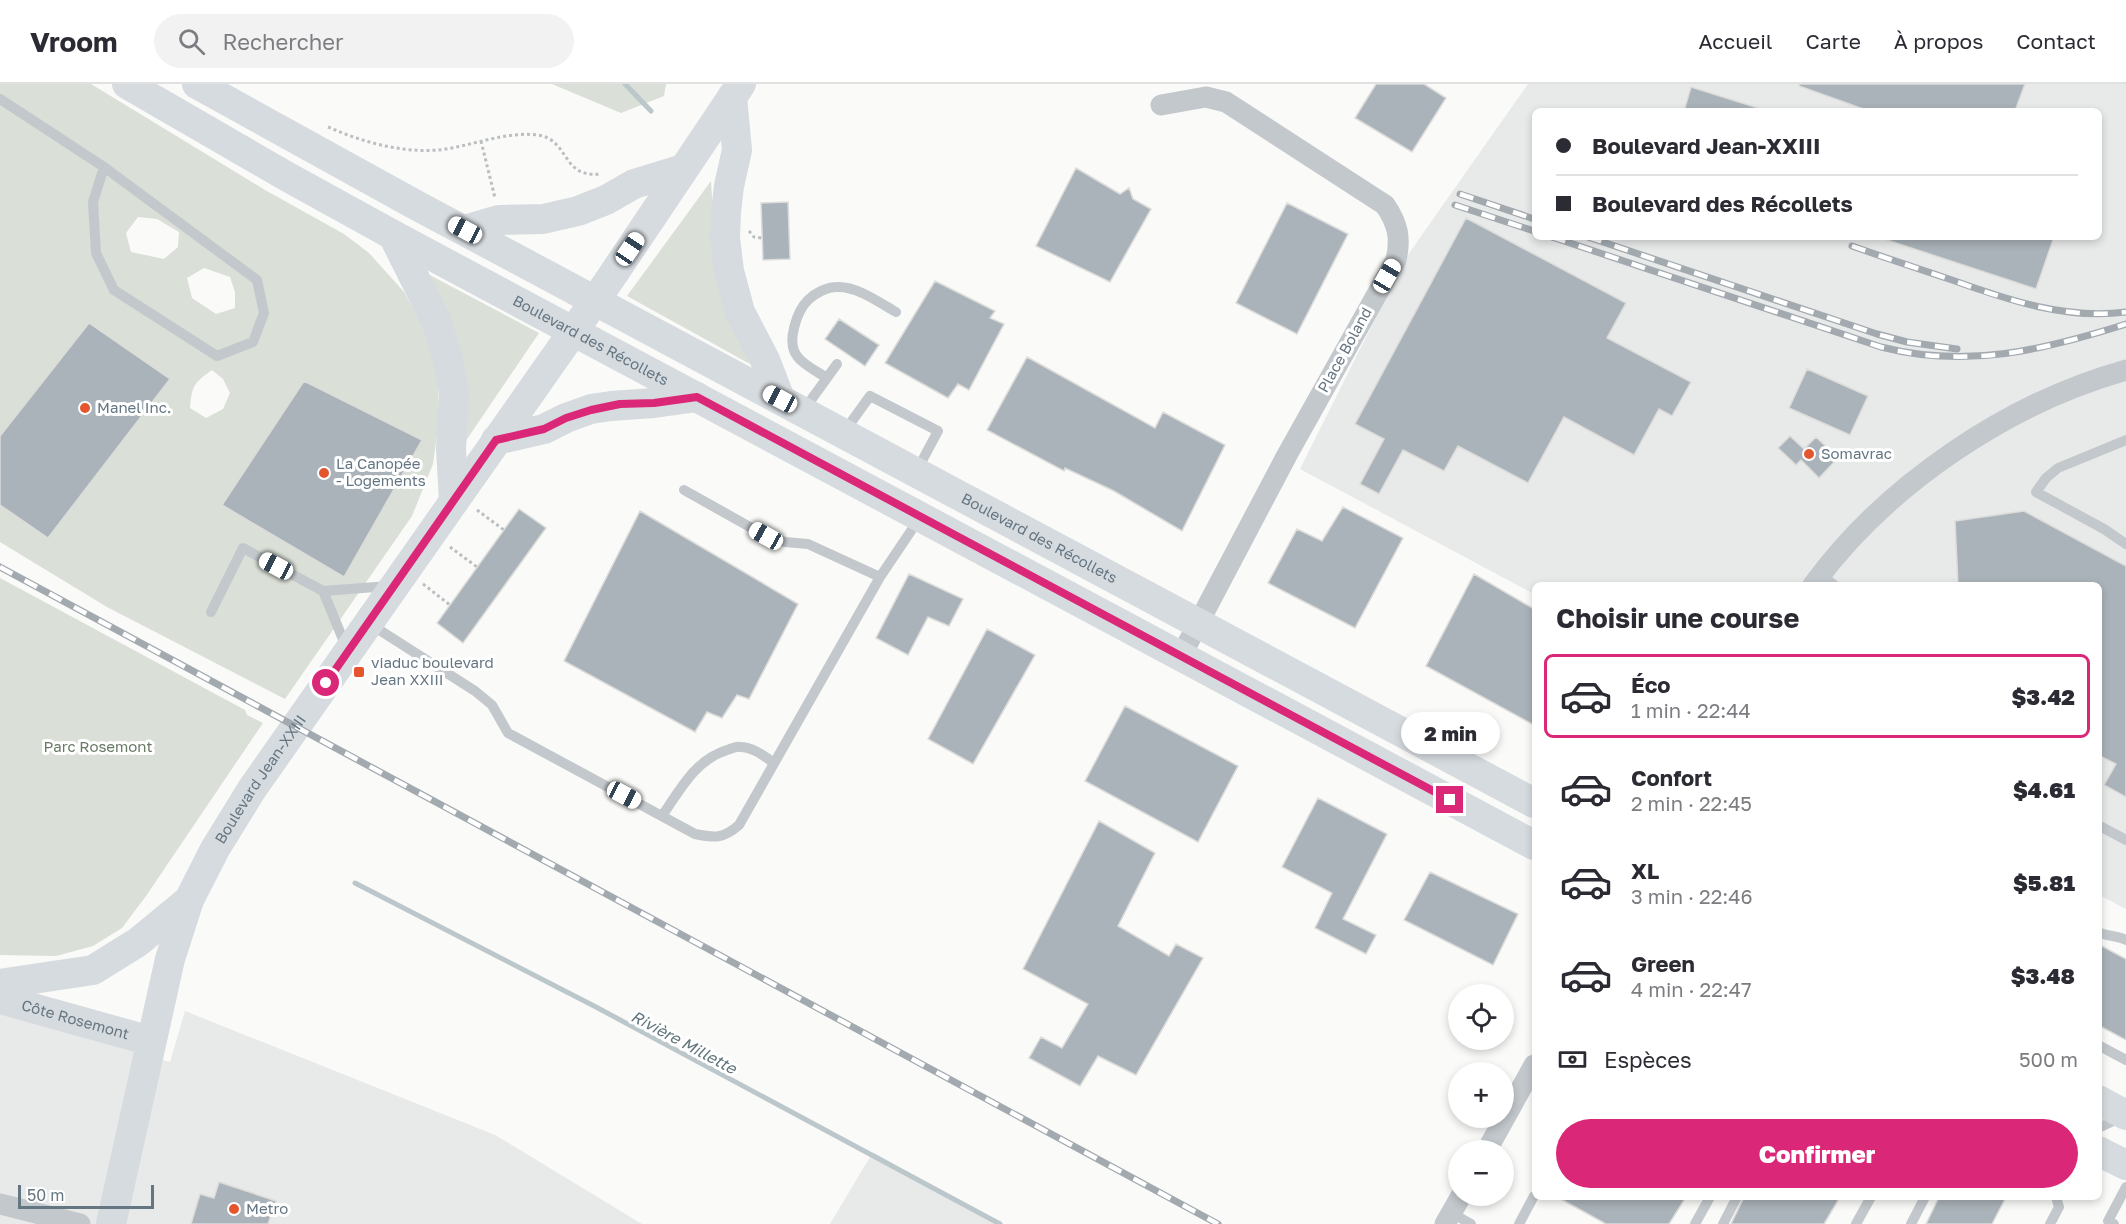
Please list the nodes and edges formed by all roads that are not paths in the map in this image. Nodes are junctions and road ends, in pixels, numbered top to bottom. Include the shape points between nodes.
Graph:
1 (127, 84) edge
2 (197, 84) edge
3 (736, 91) edge
4 (0, 99) edge
5 (1161, 105) dead end
6 (104, 167) junction
7 (683, 169) junction
8 (465, 230) junction
9 (393, 235) junction
10 (594, 301) junction
11 (896, 312) dead end
12 (573, 330) junction
13 (837, 364) dead end
14 (2126, 370) edge
15 (827, 378) junction
16 (697, 397) junction
17 (791, 405) junction
18 (843, 434) junction
19 (496, 440) junction
20 (2126, 440) edge
21 (916, 472) junction
22 (684, 490) dead end
23 (465, 506) junction
24 (920, 516) junction
25 (2126, 544) edge
26 (880, 577) junction
27 (1823, 582) edge
28 (408, 585) junction
29 (323, 591) junction
30 (211, 612) dead end
31 (368, 622) junction
32 (1198, 623) junction
33 (348, 651) junction
34 (1181, 656) junction
35 (774, 763) junction
36 (1532, 802) edge
37 (662, 816) junction
38 (2102, 827) edge
39 (2126, 840) edge
40 (1532, 844) edge
41 (189, 900) junction
42 (2102, 934) edge
43 (2126, 940) edge
44 (0, 984) edge
45 (0, 999) edge
46 (151, 1041) junction
47 (2102, 1047) edge
48 (2126, 1060) edge
49 (1532, 1069) edge
50 (2102, 1102) edge
51 (2126, 1115) edge
52 (2102, 1126) edge
53 (1492, 1140) edge
54 (2102, 1153) edge
55 (2126, 1166) edge
56 (2126, 1187) edge
57 (1532, 1200) edge
58 (1708, 1200) edge
59 (1735, 1200) edge
60 (1869, 1200) edge
61 (1923, 1200) edge
62 (2057, 1200) edge
63 (0, 1204) edge
64 (1453, 1211) edge
65 (2110, 1223) edge
66 (80, 1224) edge
67 (111, 1224) edge
68 (1471, 1224) edge
69 (1519, 1224) edge
70 (1695, 1224) edge
71 (1723, 1224) edge
72 (1856, 1224) edge
73 (1911, 1224) edge
74 (2050, 1224) edge

1 - 9 main road, Boulevard des Récollets
2 - 8 main road, Boulevard des Récollets
3 - 7 main road, Boulevard Jean-XXIII
3 - 17 main road via 737,150 726,212 729,271 740,312
4 - 6 lane
5 - 32 street, Place Boland via 1206,98 1226,102 1385,205 1394,218 1400,243 1396,260
6 - 6 lane via 93,202 96,253 114,290 217,356 253,342 264,313 257,280
7 - 8 main road via 634,184 578,211 543,219 499,220
7 - 10 main road, Boulevard Jean-XXIII
8 - 10 main road, Boulevard des Récollets
9 - 12 main road, Boulevard des Récollets
9 - 23 main road via 433,314 446,354 454,393 451,449
10 - 12 main road, Boulevard Jean-XXIII
10 - 17 main road, Boulevard des Récollets
11 - 15 lane via 844,287 827,289 810,298 796,322 794,349 798,358
12 - 16 main road, Boulevard des Récollets
12 - 19 main road, Boulevard Jean-XXIII
13 - 15 lane
14 - 27 street via 2048,399 1957,449 1882,509 1853,538
15 - 17 lane
16 - 19 main road via 591,410 544,429
16 - 24 main road, Boulevard des Récollets
17 - 18 main road, Boulevard des Récollets
18 - 21 main road, Boulevard des Récollets
18 - 21 lane via 870,396 938,432
19 - 23 main road, Boulevard Jean-XXIII
20 - 25 lane via 2053,471 2036,492
21 - 32 main road, Boulevard des Récollets
22 - 26 lane via 766,536 808,544
23 - 28 main road, Boulevard Jean-XXIII
24 - 26 lane
24 - 34 main road, Boulevard des Récollets
26 - 35 lane
28 - 29 lane
28 - 31 main road, Boulevard Jean-XXIII
29 - 30 lane via 243,548
29 - 33 lane
31 - 33 main road, Boulevard Jean-XXIII
31 - 37 lane via 475,691 492,705 508,733
32 - 34 street, Place Boland
32 - 36 main road, Boulevard des Récollets
33 - 41 main road, Boulevard Jean-XXIII via 243,802
34 - 40 main road, Boulevard des Récollets
35 - 37 lane via 739,746 721,752 705,760 691,775
35 - 37 lane via 739,825 728,835 695,834
38 - 39 lane
41 - 44 main road via 138,942 93,970
41 - 46 main road, Boulevard Jean-XXIII
42 - 43 lane
45 - 46 main road, Côte Rosemont
46 - 67 main road, Boulevard Jean-XXIII
47 - 48 lane
49 - 53 street
50 - 51 main road
51 - 52 lane
54 - 55 main road
56 - 65 lane
57 - 69 lane
58 - 70 lane
59 - 71 lane
60 - 72 lane
61 - 73 lane
62 - 74 lane via 2059,1208
63 - 66 street
64 - 68 lane

